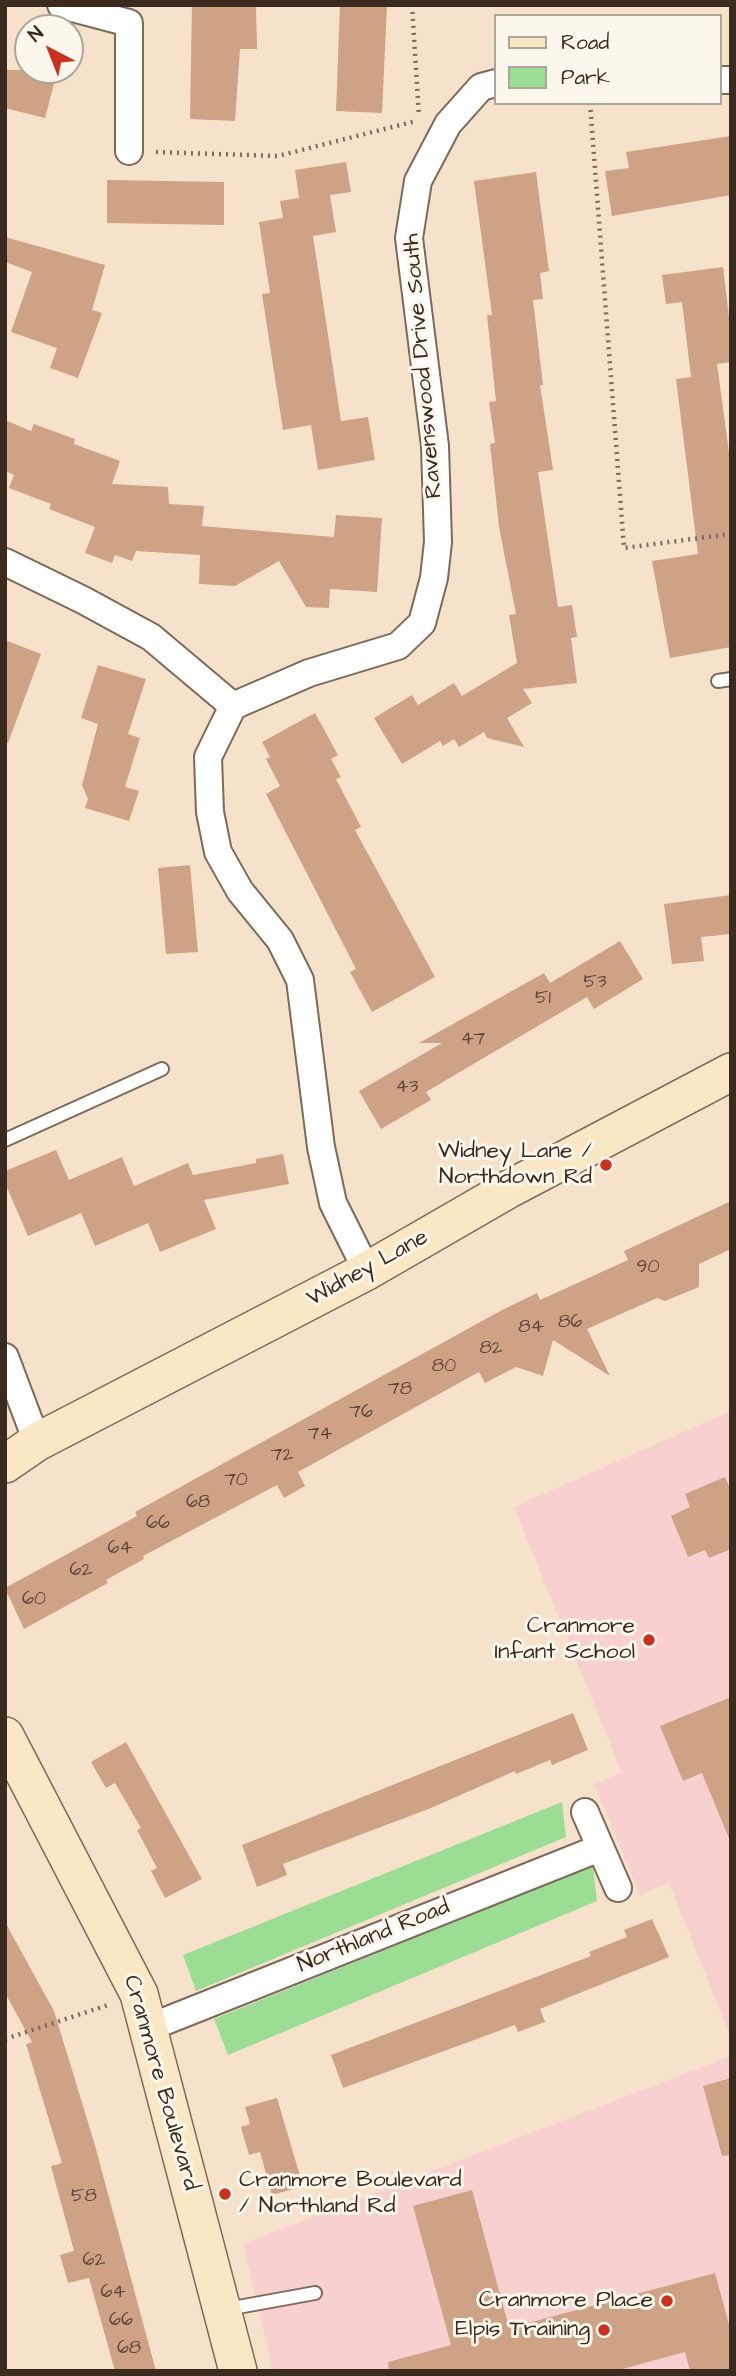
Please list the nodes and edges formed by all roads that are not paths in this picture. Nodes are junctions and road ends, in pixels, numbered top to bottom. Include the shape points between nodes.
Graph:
1 (61, 5) edge
2 (489, 85) edge
3 (129, 151) road end
4 (5, 562) edge
5 (233, 706) junction
6 (162, 1069) dead end
7 (731, 1072) edge
8 (5, 1140) edge
9 (367, 1271) junction
10 (5, 1357) edge
11 (37, 1442) junction
12 (5, 1464) edge
13 (5, 1736) edge
14 (585, 1812) dead end
15 (600, 1848) junction
16 (618, 1888) dead end
17 (143, 2011) junction
18 (315, 2293) dead end
19 (223, 2310) junction
20 (238, 2371) edge

1 - 3 street via 129,23
2 - 5 street, Ravenswood Drive South via 448,124 418,181 409,238 436,460 438,542 422,623 398,646 309,673
4 - 5 street via 151,638
5 - 9 street via 208,757 210,812 218,852 240,891 280,940 300,980 333,1203
6 - 8 lane
7 - 9 street, Widney Lane via 509,1189
9 - 11 street, Widney Lane
10 - 11 street
11 - 12 street, Widney Lane
13 - 17 street, Cranmore Boulevard
14 - 15 street
15 - 16 street
15 - 17 street, Northland Road
17 - 19 street, Cranmore Boulevard
18 - 19 lane
19 - 20 street, Cranmore Boulevard

